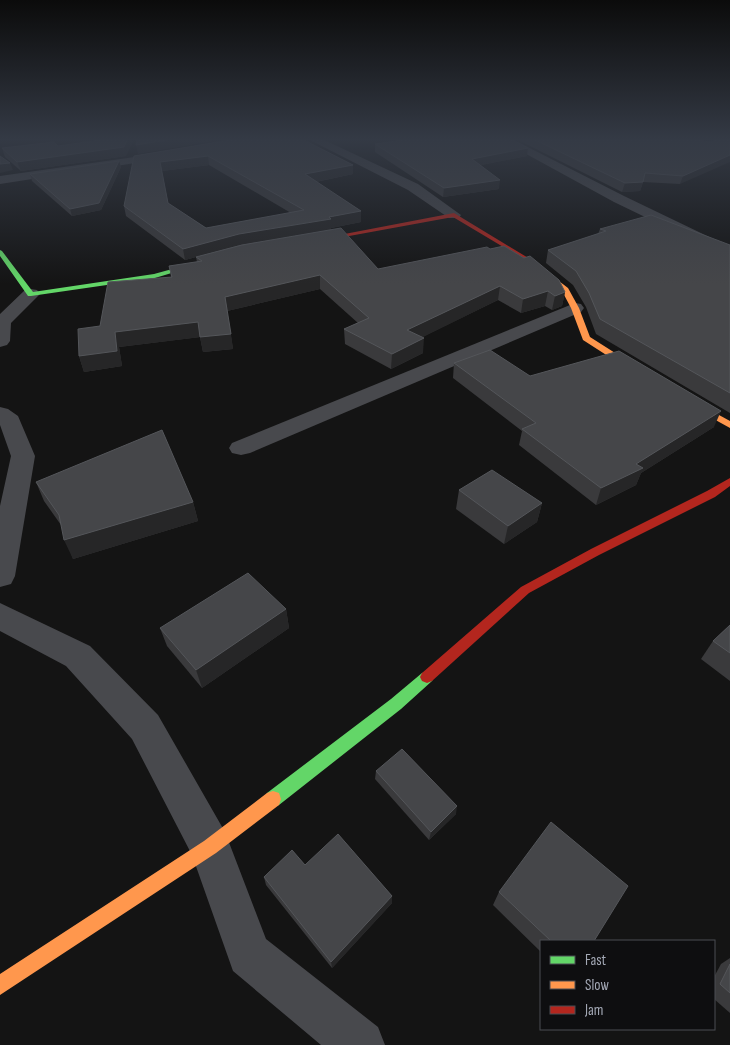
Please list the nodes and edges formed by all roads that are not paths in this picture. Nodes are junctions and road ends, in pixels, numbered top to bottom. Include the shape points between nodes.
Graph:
1 (412, 187) edge
2 (596, 187) edge
3 (454, 214) junction
4 (298, 243) edge
5 (0, 252) edge
6 (730, 253) edge
7 (212, 260) edge
8 (31, 294) junction
9 (575, 308) junction
10 (0, 340) edge
11 (649, 378) edge
12 (673, 392) edge
13 (0, 414) edge
14 (730, 425) edge
15 (242, 448) dead end
16 (730, 481) edge
17 (0, 576) edge
18 (0, 616) edge
19 (210, 847) junction
20 (0, 985) edge
21 (360, 1045) edge

1 - 3 street
2 - 6 street
3 - 4 street
3 - 9 street via 534,264 565,290
5 - 8 street
7 - 8 street via 155,276
8 - 10 street via 2,322
9 - 11 street via 586,338
9 - 15 street
12 - 14 street
13 - 17 street via 10,421 23,456
16 - 19 street via 711,494 525,590 396,704
18 - 19 street via 78,656 145,727
19 - 20 street
19 - 21 street via 249,955

